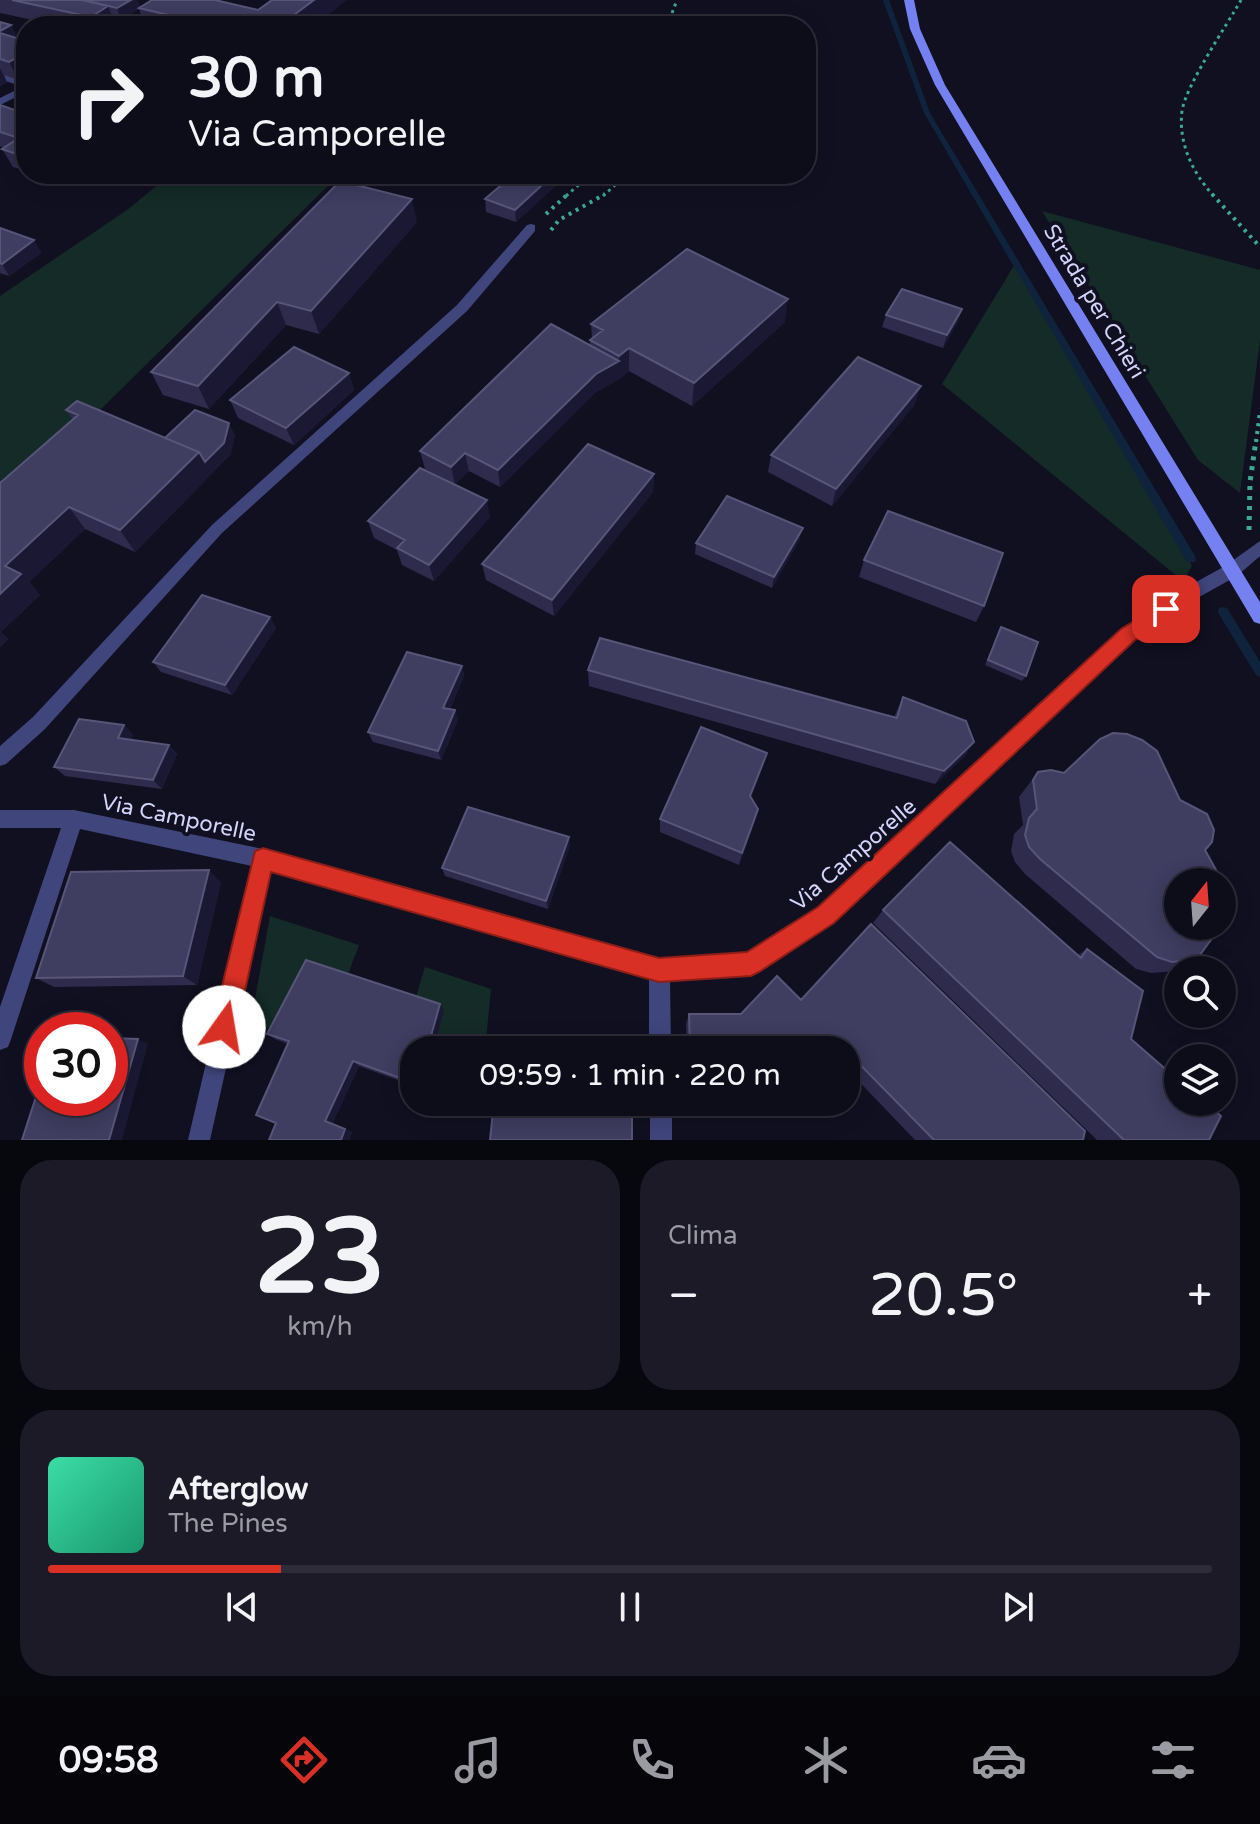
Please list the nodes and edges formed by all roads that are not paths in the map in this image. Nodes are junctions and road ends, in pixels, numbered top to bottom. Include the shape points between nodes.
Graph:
1 (178, 0) edge
2 (909, 0) edge
3 (150, 16) edge
4 (531, 228) road end
5 (1254, 552) edge
6 (1231, 571) junction
7 (1260, 617) edge
8 (0, 758) edge
9 (0, 819) edge
10 (74, 819) junction
11 (263, 859) junction
12 (659, 970) junction
13 (660, 1036) edge
14 (0, 1039) edge
15 (661, 1116) edge
16 (199, 1140) edge
17 (661, 1140) edge

1 - 3 street
2 - 6 main road, Strada per Chieri via 915,29 940,85
4 - 8 street via 462,308 217,529 39,723
5 - 6 street, Via Camporelle
6 - 7 main road, Strada per Chieri
6 - 12 street, Via Camporelle via 1127,635 826,915 751,964
9 - 10 street, Via Camporelle
10 - 11 street, Via Camporelle
10 - 14 street, Via Camporelle
11 - 12 street, Via Camporelle
11 - 16 street
12 - 13 street
15 - 17 street

